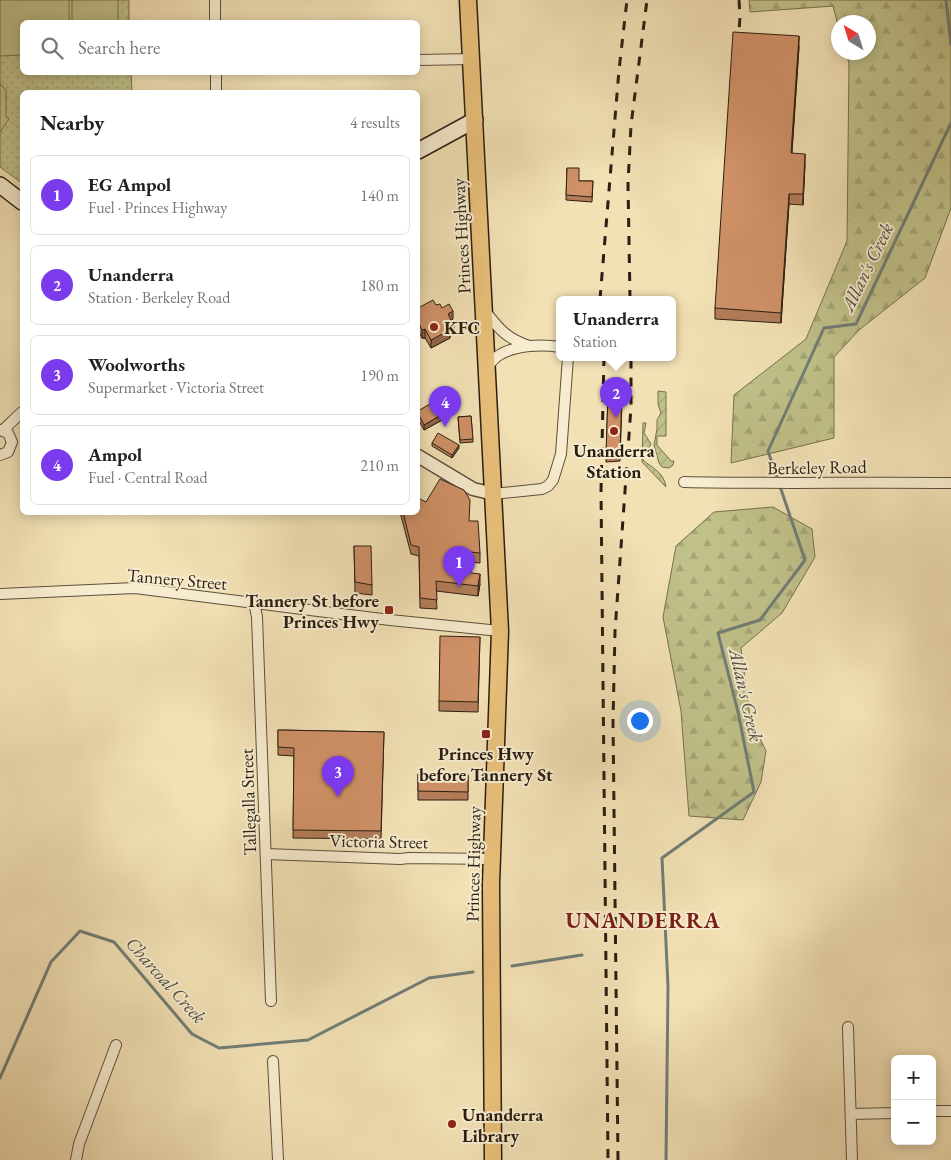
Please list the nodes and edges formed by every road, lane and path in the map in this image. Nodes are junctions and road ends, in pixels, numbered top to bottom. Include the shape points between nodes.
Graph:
1 (215, 0) edge
2 (468, 0) edge
3 (215, 20) edge
4 (472, 59) junction
5 (420, 60) edge
6 (216, 75) edge
7 (216, 90) edge
8 (475, 120) junction
9 (420, 151) edge
10 (0, 185) edge
11 (20, 200) edge
12 (485, 310) junction
13 (530, 346) junction
14 (556, 347) edge
15 (568, 361) edge
16 (487, 368) junction
17 (20, 415) edge
18 (4, 432) edge
19 (0, 455) edge
20 (420, 457) edge
21 (684, 482) dead end
22 (951, 483) edge
23 (494, 494) junction
24 (0, 594) edge
25 (254, 602) junction
26 (500, 631) junction
27 (266, 854) junction
28 (492, 859) junction
29 (271, 1001) dead end
30 (848, 1027) dead end
31 (116, 1046) dead end
32 (273, 1061) dead end
33 (936, 1111) edge
34 (951, 1111) edge
35 (891, 1113) edge
36 (851, 1114) junction
37 (76, 1160) edge
38 (278, 1160) edge
39 (493, 1160) edge
40 (852, 1160) edge

1 - 3 street
2 - 4 main road, Princes Highway
4 - 5 street
4 - 8 main road, Princes Highway
6 - 7 street
8 - 9 main road
8 - 12 main road, Princes Highway
10 - 11 main road
12 - 13 street via 504,334
12 - 16 main road, Princes Highway
13 - 14 street
13 - 16 street via 503,352
15 - 23 street via 563,439 553,480 542,489
16 - 23 main road, Princes Highway
17 - 18 street
18 - 19 street via 12,442 6,454
20 - 23 street via 473,489
21 - 22 street, Berkeley Road
23 - 26 main road, Princes Highway
24 - 25 street, Tannery Street via 135,588
25 - 26 street, Tannery Street
25 - 27 street, Tallegalla Street
26 - 28 main road, Princes Highway
27 - 28 street, Victoria Street via 400,860
27 - 29 street, Tallegalla Street
28 - 39 main road, Princes Highway
30 - 36 street
31 - 37 street
32 - 38 street
33 - 34 street
35 - 36 street
36 - 40 street

